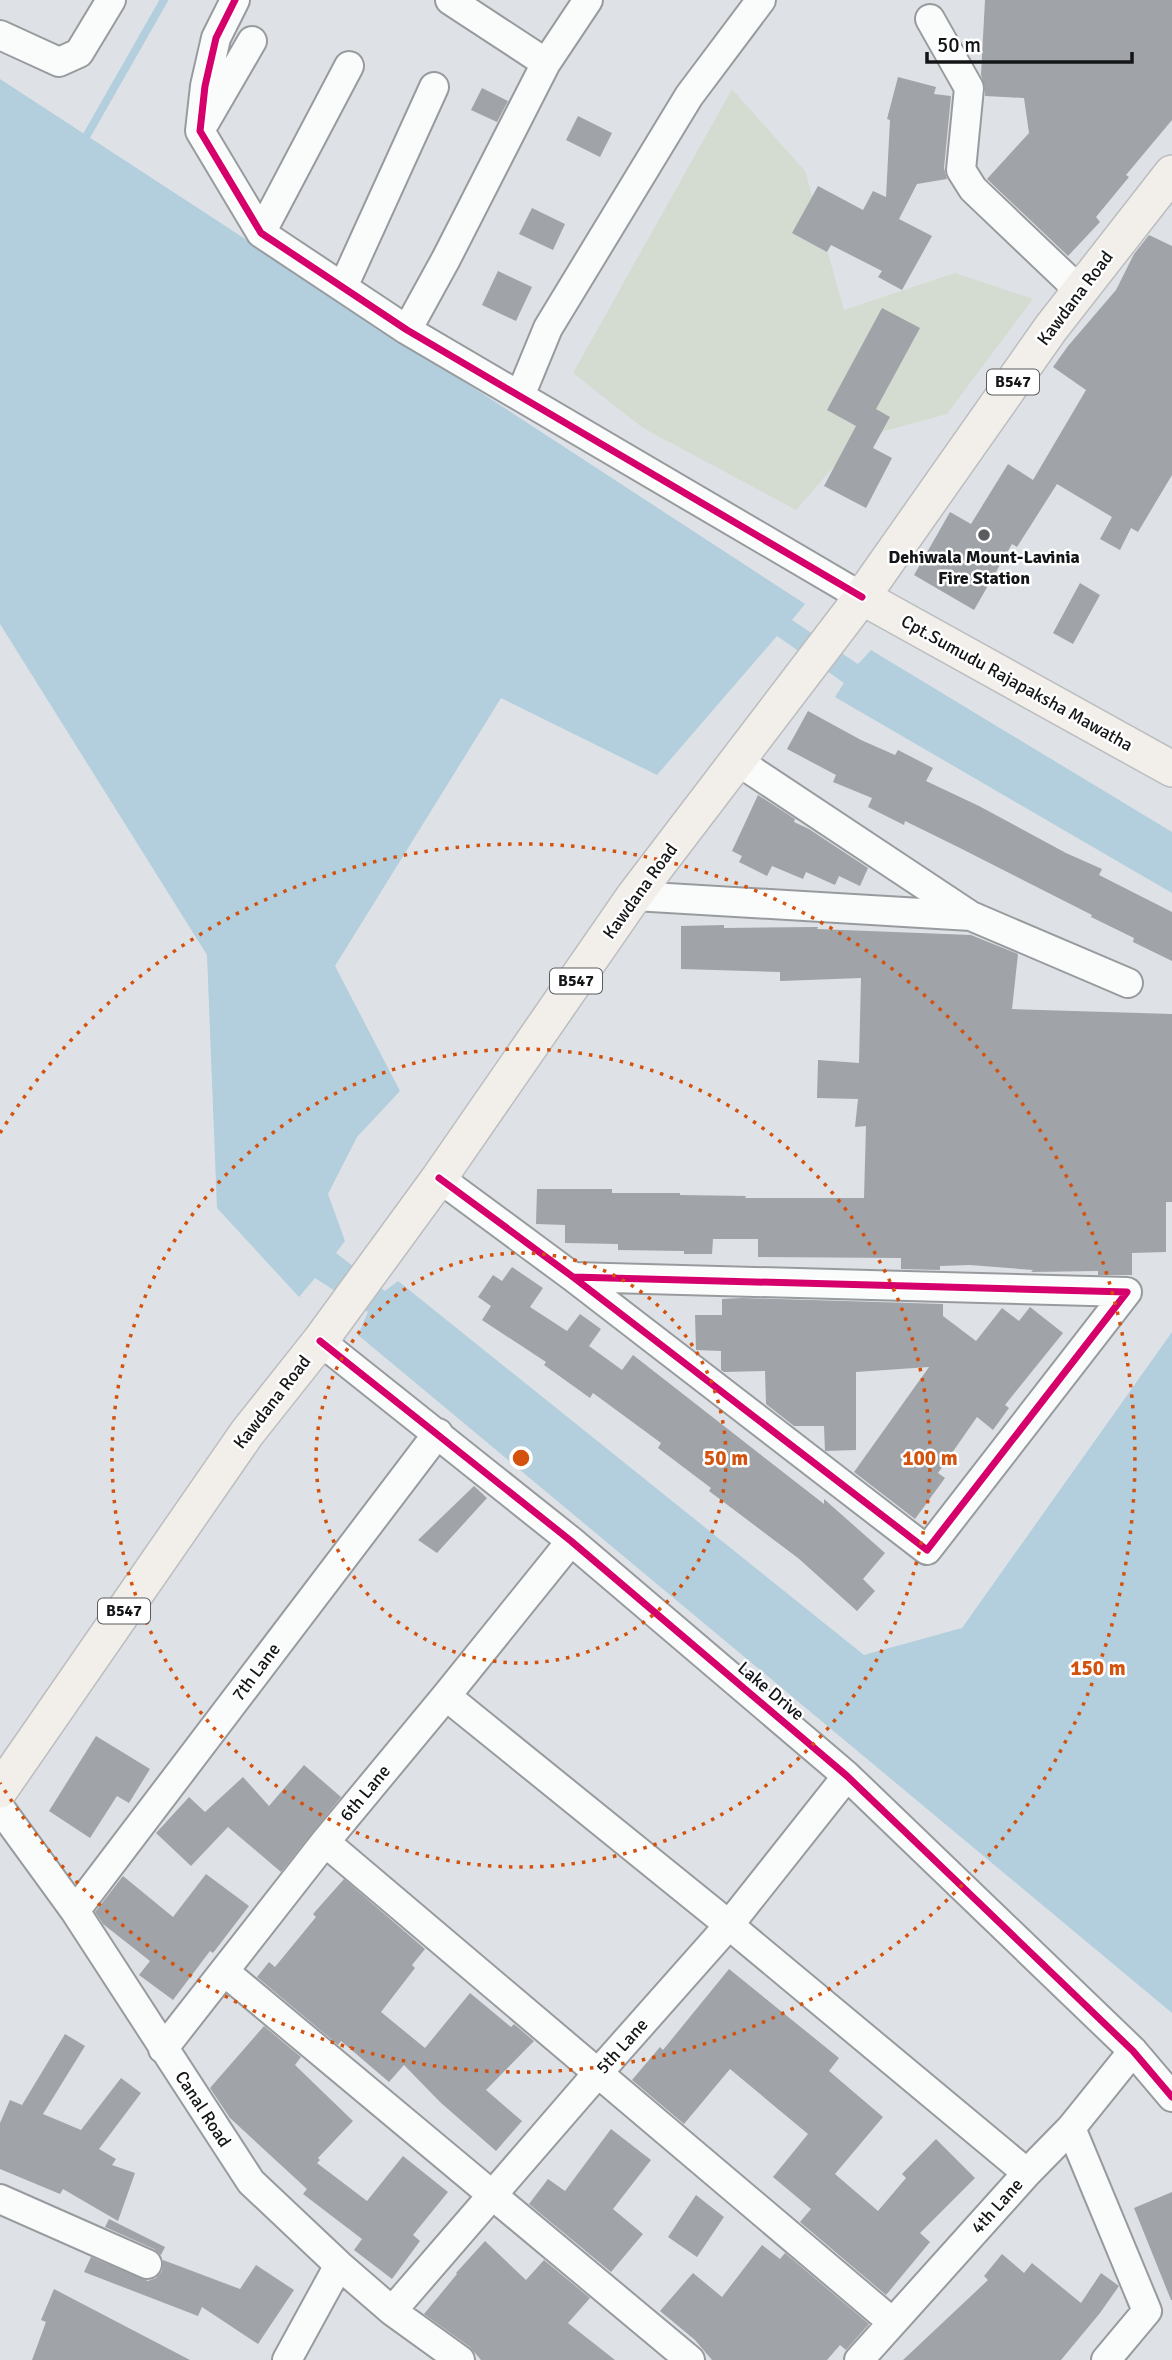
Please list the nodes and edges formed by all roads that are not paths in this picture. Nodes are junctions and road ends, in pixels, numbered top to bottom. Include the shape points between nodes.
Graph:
1 (111, 0) edge
2 (235, 0) edge
3 (450, 0) edge
4 (588, 0) edge
5 (761, 0) edge
6 (930, 19) dead end
7 (0, 35) edge
8 (253, 41) dead end
9 (546, 63) junction
10 (349, 66) dead end
11 (434, 87) dead end
12 (200, 131) junction
13 (1172, 173) edge
14 (261, 233) junction
15 (344, 287) junction
16 (1080, 291) junction
17 (407, 330) junction
18 (520, 396) junction
19 (854, 607) junction
20 (739, 762) junction
21 (1172, 769) edge
22 (634, 896) junction
23 (971, 916) junction
24 (1128, 983) dead end
25 (439, 1178) junction
26 (573, 1277) junction
27 (320, 1341) junction
28 (438, 1433) junction
29 (571, 1541) junction
30 (446, 1696) junction
31 (846, 1776) junction
32 (0, 1790) edge
33 (0, 1808) edge
34 (325, 1842) junction
35 (75, 1911) junction
36 (729, 1925) junction
37 (225, 1972) junction
38 (163, 2049) junction
39 (1133, 2051) junction
40 (597, 2074) junction
41 (1172, 2097) edge
42 (1071, 2128) junction
43 (1027, 2174) junction
44 (494, 2195) junction
45 (0, 2199) edge
46 (147, 2264) dead end
47 (339, 2265) junction
48 (392, 2311) junction
49 (892, 2322) junction
50 (287, 2360) edge
51 (460, 2360) edge
52 (690, 2360) edge
53 (859, 2360) edge
54 (1106, 2360) edge

1 - 7 street via 79,53 59,62
2 - 12 street via 216,38
3 - 9 street
4 - 9 street
5 - 18 street via 689,96 548,328
6 - 16 street via 969,88 961,170 973,188
8 - 12 street
9 - 17 street
10 - 14 street
11 - 15 street
12 - 14 street
13 - 16 main road, Kawdana Road / B547
14 - 15 street
15 - 17 street
16 - 19 main road, Kawdana Road / B547
17 - 18 street
18 - 19 street
19 - 20 main road, Kawdana Road / B547
19 - 21 main road, Cpt.Sumudu Rajapaksha Mawatha
20 - 22 main road, Kawdana Road / B547
20 - 23 street
22 - 23 street
22 - 25 main road, Kawdana Road / B547
23 - 24 street
25 - 26 street
25 - 27 main road, Kawdana Road / B547
26 - 26 street via 927,1550 1127,1292 1030,1289
27 - 28 street, Lake Drive
27 - 32 main road, Kawdana Road / B547 via 247,1433
28 - 29 street, Lake Drive
28 - 35 street, 7th Lane
29 - 30 street, 6th Lane
29 - 31 street, Lake Drive
30 - 34 street, 6th Lane
30 - 36 street
31 - 36 street, 5th Lane
31 - 39 street, Lake Drive
33 - 35 street, Canal Road
34 - 37 street, 6th Lane
34 - 40 street
35 - 38 street, Canal Road
36 - 40 street, 5th Lane
36 - 43 street
37 - 38 street, 6th Lane
37 - 44 street
38 - 47 street, Canal Road via 251,2182
39 - 41 street, Lake Drive
39 - 42 street, 4th Lane
40 - 44 street, 5th Lane
40 - 49 street
42 - 43 street, 4th Lane
42 - 54 street via 1146,2311
43 - 49 street, 4th Lane
44 - 48 street, 5th Lane
44 - 52 street
45 - 46 street
47 - 48 street, Canal Road
47 - 50 street
48 - 51 street, Canal Road
49 - 53 street, 4th Lane

